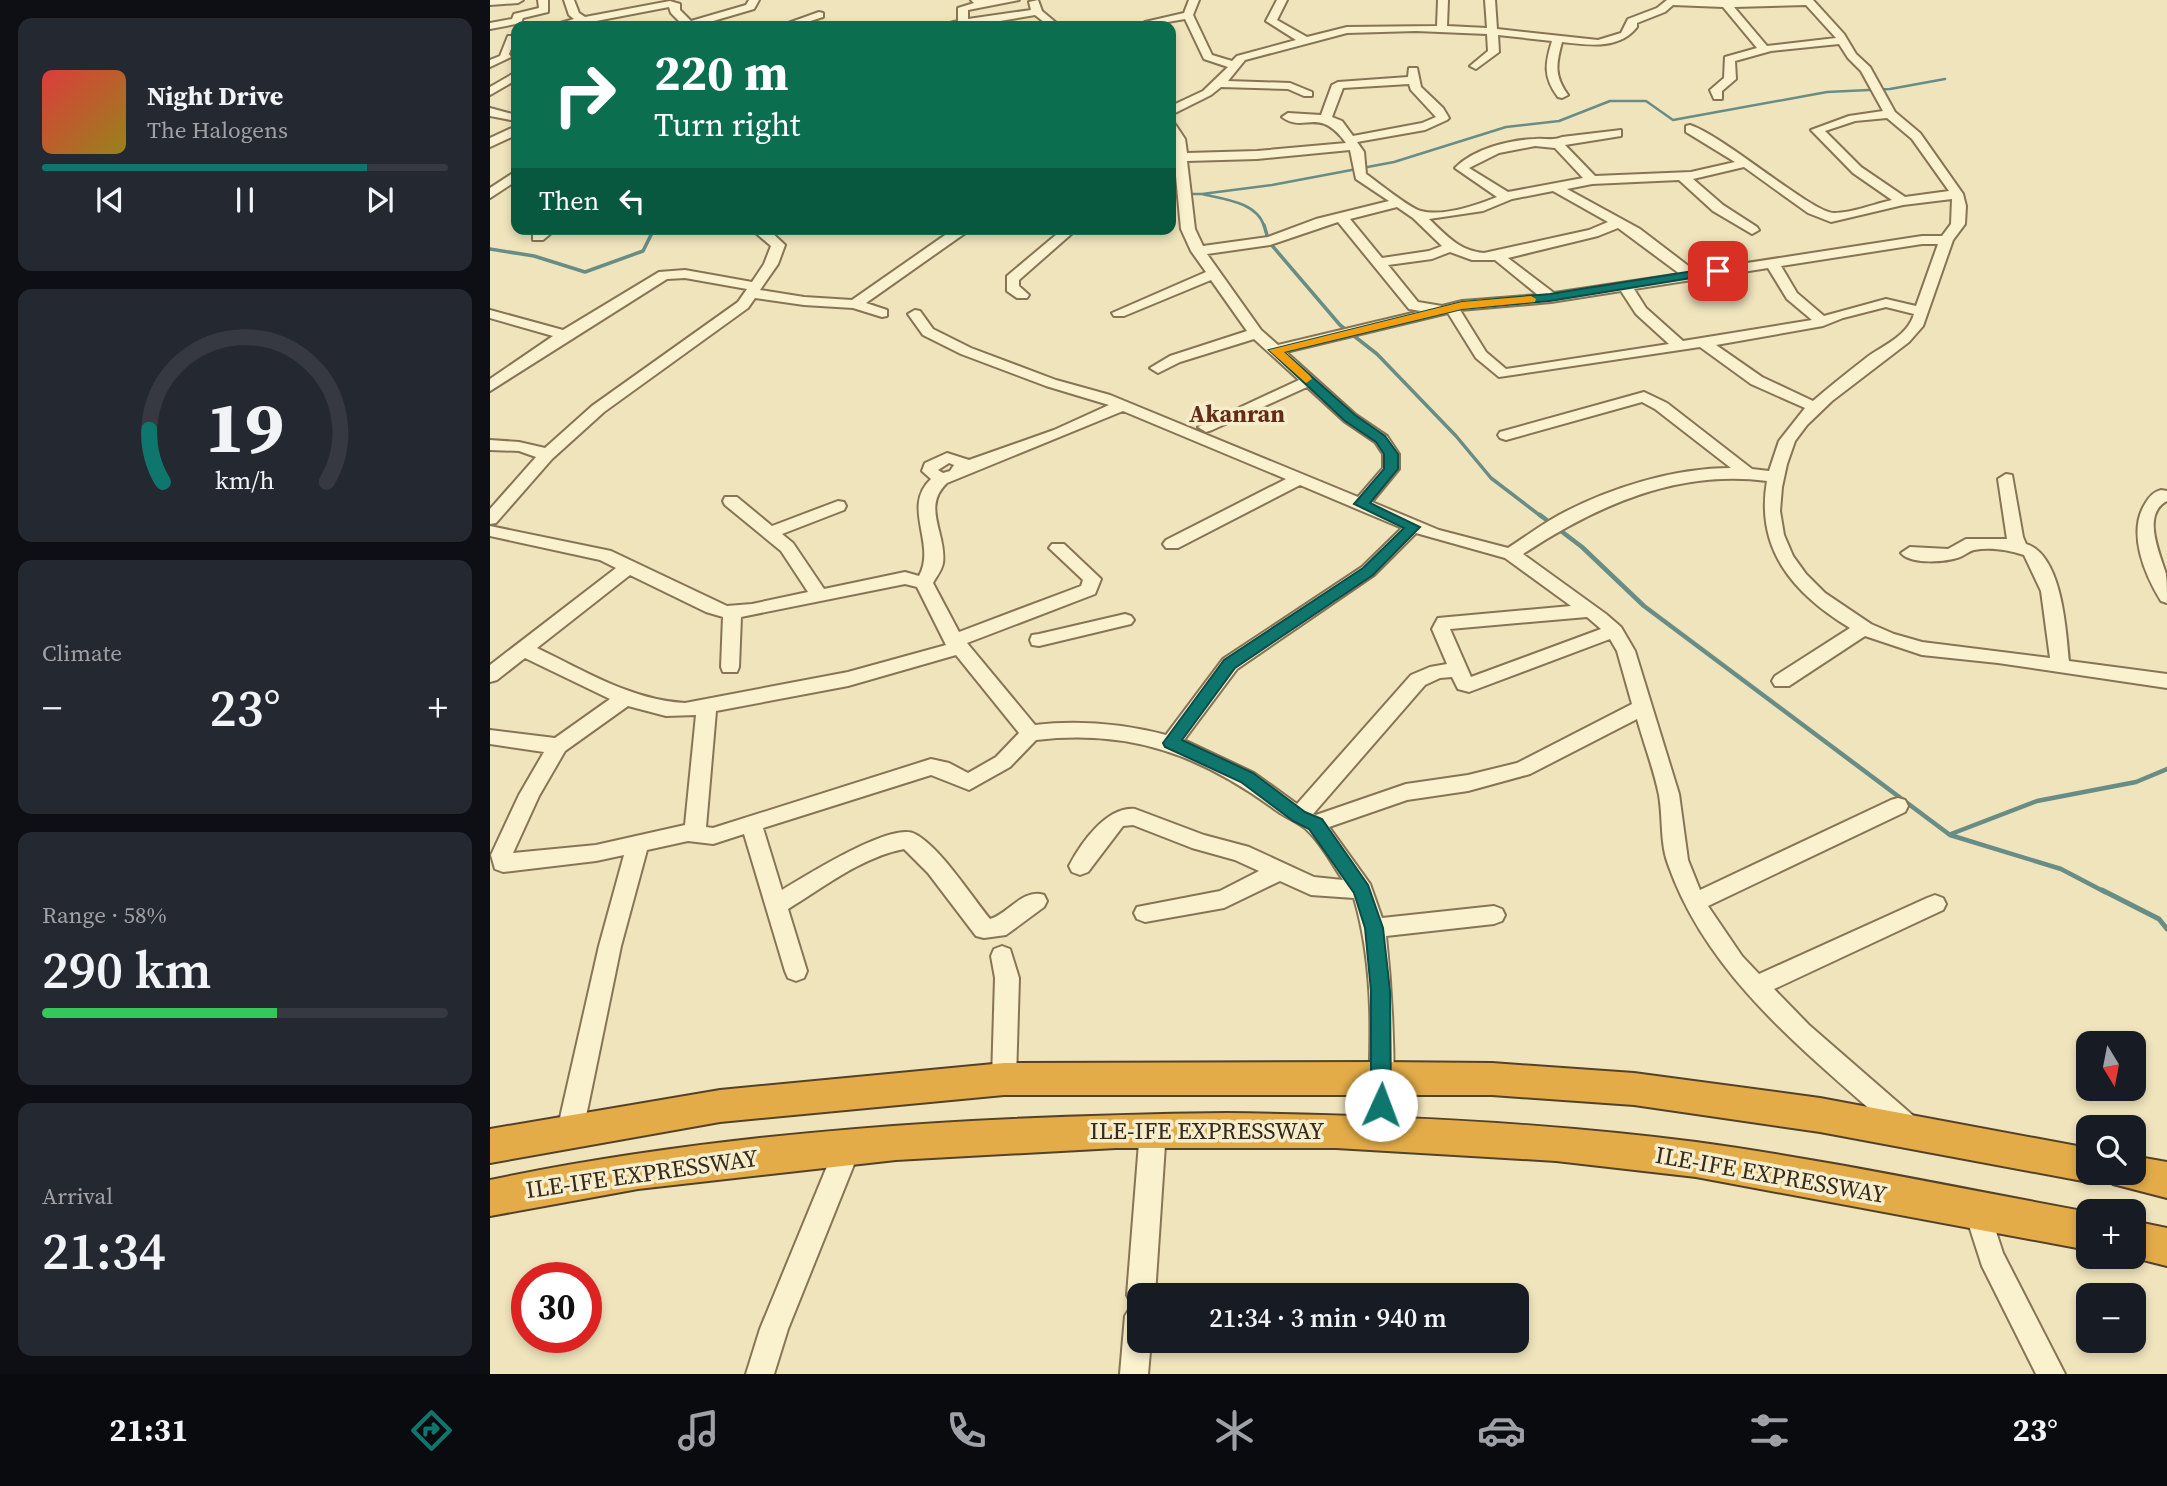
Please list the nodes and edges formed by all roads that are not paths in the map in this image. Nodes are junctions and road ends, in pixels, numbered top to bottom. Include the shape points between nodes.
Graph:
1 (518, 0) edge
2 (543, 0) edge
3 (569, 0) edge
4 (754, 0) edge
5 (1014, 0) edge
6 (1033, 0) edge
7 (1194, 0) edge
8 (1282, 0) edge
9 (1443, 0) edge
10 (1490, 0) edge
11 (1656, 0) edge
12 (981, 1) edge
13 (1674, 1) edge
14 (1808, 1) edge
15 (490, 2) edge
16 (671, 2) edge
17 (1727, 5) junction
18 (1037, 12) junction
19 (819, 15) dead end
20 (1188, 15) junction
21 (582, 20) junction
22 (517, 21) edge
23 (578, 21) edge
24 (685, 21) edge
25 (706, 21) edge
26 (800, 21) edge
27 (964, 21) edge
28 (986, 21) edge
29 (1049, 21) edge
30 (1155, 21) edge
31 (1442, 29) junction
32 (1491, 31) junction
33 (490, 33) edge
34 (511, 33) edge
35 (1558, 39) junction
36 (1842, 40) junction
37 (1307, 42) junction
38 (1765, 50) junction
39 (510, 54) edge
40 (490, 64) edge
41 (1232, 65) junction
42 (1476, 66) dead end
43 (511, 81) edge
44 (1218, 84) junction
45 (490, 92) edge
46 (1308, 94) dead end
47 (1562, 95) dead end
48 (1718, 97) dead end
49 (1176, 106) edge
50 (490, 112) edge
51 (1890, 114) junction
52 (511, 117) edge
53 (1288, 117) dead end
54 (1326, 119) junction
55 (1689, 129) dead end
56 (511, 133) edge
57 (1617, 133) dead end
58 (1176, 134) edge
59 (1353, 143) junction
60 (491, 144) edge
61 (1559, 145) junction
62 (1181, 157) junction
63 (1746, 163) junction
64 (1682, 176) junction
65 (511, 179) edge
66 (1592, 180) junction
67 (1555, 187) junction
68 (490, 194) edge
69 (1957, 194) junction
70 (1506, 197) junction
71 (1181, 199) edge
72 (1903, 201) junction
73 (1400, 202) junction
74 (1418, 215) junction
75 (1342, 218) junction
76 (1619, 223) junction
77 (1752, 230) dead end
78 (768, 235) edge
79 (952, 235) edge
80 (1064, 235) edge
81 (1946, 240) junction
82 (1451, 247) junction
83 (1198, 251) junction
84 (1498, 256) junction
85 (1379, 262) junction
86 (1772, 263) junction
87 (1215, 273) junction
88 (1691, 275) junction
89 (1625, 286) junction
90 (752, 290) junction
91 (1022, 295) dead end
92 (1550, 298) junction
93 (855, 304) junction
94 (1452, 308) junction
95 (1922, 312) junction
96 (882, 313) dead end
97 (1119, 313) dead end
98 (490, 314) edge
99 (915, 314) dead end
100 (1823, 322) junction
101 (1256, 333) junction
102 (565, 335) junction
103 (1703, 342) junction
104 (1680, 346) junction
105 (1275, 350) junction
106 (1158, 368) dead end
107 (1308, 381) junction
108 (490, 386) edge
109 (1121, 406) junction
110 (1816, 407) junction
111 (1206, 427) dead end
112 (1506, 435) dead end
113 (490, 444) edge
114 (546, 456) junction
115 (1746, 472) junction
116 (1775, 477) junction
117 (1300, 478) junction
118 (2006, 479) dead end
119 (2167, 496) edge
120 (731, 501) dead end
121 (1361, 504) junction
122 (838, 506) dead end
123 (1413, 527) junction
124 (492, 531) edge
125 (770, 533) junction
126 (1172, 544) dead end
127 (2019, 547) junction
128 (1058, 548) dead end
129 (1910, 553) dead end
130 (1511, 554) junction
131 (2161, 566) edge
132 (628, 567) junction
133 (924, 583) junction
134 (820, 596) junction
135 (2167, 597) edge
136 (1591, 611) junction
137 (732, 612) junction
138 (1024, 614) junction
139 (1125, 620) dead end
140 (1864, 628) junction
141 (1614, 631) junction
142 (956, 644) junction
143 (525, 650) junction
144 (730, 667) dead end
145 (2060, 667) junction
146 (1460, 670) junction
147 (490, 675) edge
148 (1782, 681) dead end
149 (2167, 681) edge
150 (627, 697) junction
151 (707, 706) junction
152 (1643, 707) junction
153 (1030, 733) junction
154 (490, 737) edge
155 (1171, 743) junction
156 (558, 746) junction
157 (1898, 806) dead end
158 (1307, 820) junction
159 (751, 823) junction
160 (695, 832) junction
161 (637, 846) junction
162 (1080, 866) dead end
163 (1280, 871) junction
164 (1362, 890) junction
165 (1036, 901) dead end
166 (1695, 902) junction
167 (1936, 904) dead end
168 (776, 905) junction
169 (1145, 913) dead end
170 (1494, 915) dead end
171 (1374, 928) junction
172 (1002, 957) dead end
173 (796, 971) dead end
174 (1756, 986) junction
175 (1382, 1078) junction
176 (1004, 1079) junction
177 (1153, 1130) junction
178 (570, 1131) junction
179 (1380, 1132) junction
180 (1914, 1132) junction
181 (490, 1146) edge
182 (848, 1147) junction
183 (2076, 1163) edge
184 (2146, 1176) edge
185 (2167, 1180) edge
186 (490, 1198) edge
187 (1977, 1210) junction
188 (2076, 1229) edge
189 (2146, 1243) edge
190 (2167, 1247) edge
191 (1142, 1283) edge
192 (1136, 1353) edge
193 (760, 1374) edge
194 (1134, 1374) edge
195 (2051, 1374) edge

1 - 15 street
2 - 22 street via 544,10 518,16
3 - 21 street via 574,15
4 - 25 street via 750,7
5 - 12 street
6 - 18 street
7 - 20 street
8 - 37 street via 1271,21
9 - 31 street
10 - 32 street
11 - 13 street
12 - 27 street via 963,8
13 - 17 street
13 - 35 street via 1632,21 1625,35 1611,41
14 - 17 street
14 - 36 street
16 - 21 street
16 - 24 street
17 - 38 street
18 - 28 street
18 - 29 street
19 - 26 street
20 - 30 street
20 - 41 street via 1208,57
21 - 23 street
31 - 32 street
31 - 37 street via 1347,30
32 - 35 street
32 - 42 street via 1494,52
33 - 34 street
35 - 47 street via 1550,81
36 - 38 street
36 - 51 street via 1866,69
37 - 41 street via 1241,58
38 - 48 street via 1727,60 1730,79 1716,90
39 - 40 street
41 - 44 street
43 - 45 street
44 - 46 street via 1290,86
44 - 49 street
50 - 52 street
51 - 69 street via 1916,136
51 - 72 street via 1853,118 1817,130 1857,170
53 - 54 street
54 - 59 street via 1338,124
54 - 59 street via 1338,85 1413,75 1415,88 1443,118
55 - 63 street
56 - 60 street
57 - 61 street
58 - 62 street
59 - 62 street via 1257,155
59 - 73 street via 1360,176
61 - 66 street
61 - 70 street via 1534,143 1493,151 1461,168
62 - 71 street
63 - 64 street
63 - 72 street via 1831,218
64 - 66 street
64 - 77 street
65 - 68 street
66 - 67 street
67 - 70 street
67 - 76 street
69 - 72 street
69 - 81 street via 1958,224
70 - 74 street via 1483,207
71 - 83 street
73 - 74 street
73 - 75 street
74 - 82 street
75 - 83 street via 1270,241
75 - 85 street
76 - 84 street
76 - 88 street
78 - 90 street via 778,245
79 - 93 street
80 - 91 street via 1012,279 1012,288
81 - 86 street
81 - 95 street
82 - 84 street via 1467,257
82 - 85 street via 1432,255
83 - 87 street
84 - 92 street
85 - 94 street via 1414,306
86 - 88 street
86 - 100 street via 1791,296
87 - 97 street
87 - 101 street
88 - 89 street
89 - 92 street
89 - 104 street via 1641,311
90 - 93 street via 804,301
90 - 102 street via 685,274 664,275
90 - 114 street via 729,316 598,409
92 - 94 street
93 - 96 street
94 - 104 street via 1482,355 1504,374
94 - 105 street
95 - 100 street via 1886,303
95 - 110 street via 1921,321 1903,341
98 - 102 street
99 - 109 street via 928,332 966,351
100 - 103 street
101 - 105 street
101 - 106 street
102 - 108 street
103 - 104 street
103 - 110 street via 1772,391
105 - 107 street
107 - 111 street
107 - 121 street via 1381,439 1391,454 1391,469
109 - 117 street
109 - 133 street via 963,468 956,459 931,466 930,471 942,478 931,486 926,502 934,564
110 - 116 street via 1798,424 1782,452
112 - 115 street via 1644,397 1661,405
113 - 114 street via 526,447
114 - 124 street
115 - 116 street
115 - 130 street via 1689,477 1641,489 1573,514
116 - 140 street via 1771,530 1786,563 1814,593
117 - 121 street
117 - 126 street
118 - 127 street
119 - 131 street via 2153,502 2145,529
120 - 125 street
121 - 123 street
122 - 125 street
123 - 130 street
123 - 155 street via 1368,571 1230,664
124 - 132 street via 606,555
125 - 134 street via 786,547
127 - 129 street via 1981,544 1966,545 1953,554
127 - 145 street via 2036,557 2050,594 2057,618
128 - 138 street via 1093,579 1092,585
130 - 136 street
131 - 135 street via 2161,587
132 - 137 street via 692,600
132 - 143 street
133 - 134 street via 905,578
133 - 142 street
134 - 137 street
136 - 141 street
136 - 146 street via 1445,622 1441,629
137 - 144 street
138 - 139 street via 1043,646
138 - 142 street
140 - 145 street via 1908,646
140 - 148 street
141 - 146 street via 1476,684 1465,684
141 - 152 street via 1626,651
142 - 151 street via 848,679
142 - 153 street
143 - 147 street
143 - 150 street
145 - 149 street
146 - 158 street via 1418,680
150 - 151 street via 670,710
150 - 156 street
151 - 160 street
152 - 158 street via 1523,769 1406,792
152 - 166 street via 1669,794 1677,860
153 - 155 street via 1067,729 1135,734
153 - 159 street via 1003,762 969,782 947,768 931,766
154 - 156 street
155 - 158 street via 1247,778
156 - 161 street via 529,795 502,855 503,863
157 - 166 street
158 - 164 street
159 - 160 street via 713,836
159 - 168 street
160 - 161 street
161 - 178 street
162 - 163 street via 1124,816 1241,853
163 - 164 street via 1311,886
163 - 169 street via 1235,896
164 - 171 street
165 - 168 street via 998,928 984,929 936,867 908,841 894,842 855,860
166 - 174 street via 1734,962
167 - 174 street
168 - 173 street
170 - 171 street
171 - 175 street
172 - 176 street via 1007,978
174 - 180 street
175 - 176 highway
175 - 179 street
175 - 180 highway via 1492,1079 1634,1089
176 - 178 highway via 720,1106
177 - 179 highway, ILE-IFE EXPRESSWAY
177 - 182 highway, ILE-IFE EXPRESSWAY
177 - 191 street
178 - 181 highway
179 - 187 highway, ILE-IFE EXPRESSWAY via 1671,1156
180 - 183 highway
182 - 186 highway, ILE-IFE EXPRESSWAY via 616,1176
182 - 193 street
184 - 185 highway
187 - 188 highway, ILE-IFE EXPRESSWAY
187 - 195 street via 1991,1257
189 - 190 highway
192 - 194 street

